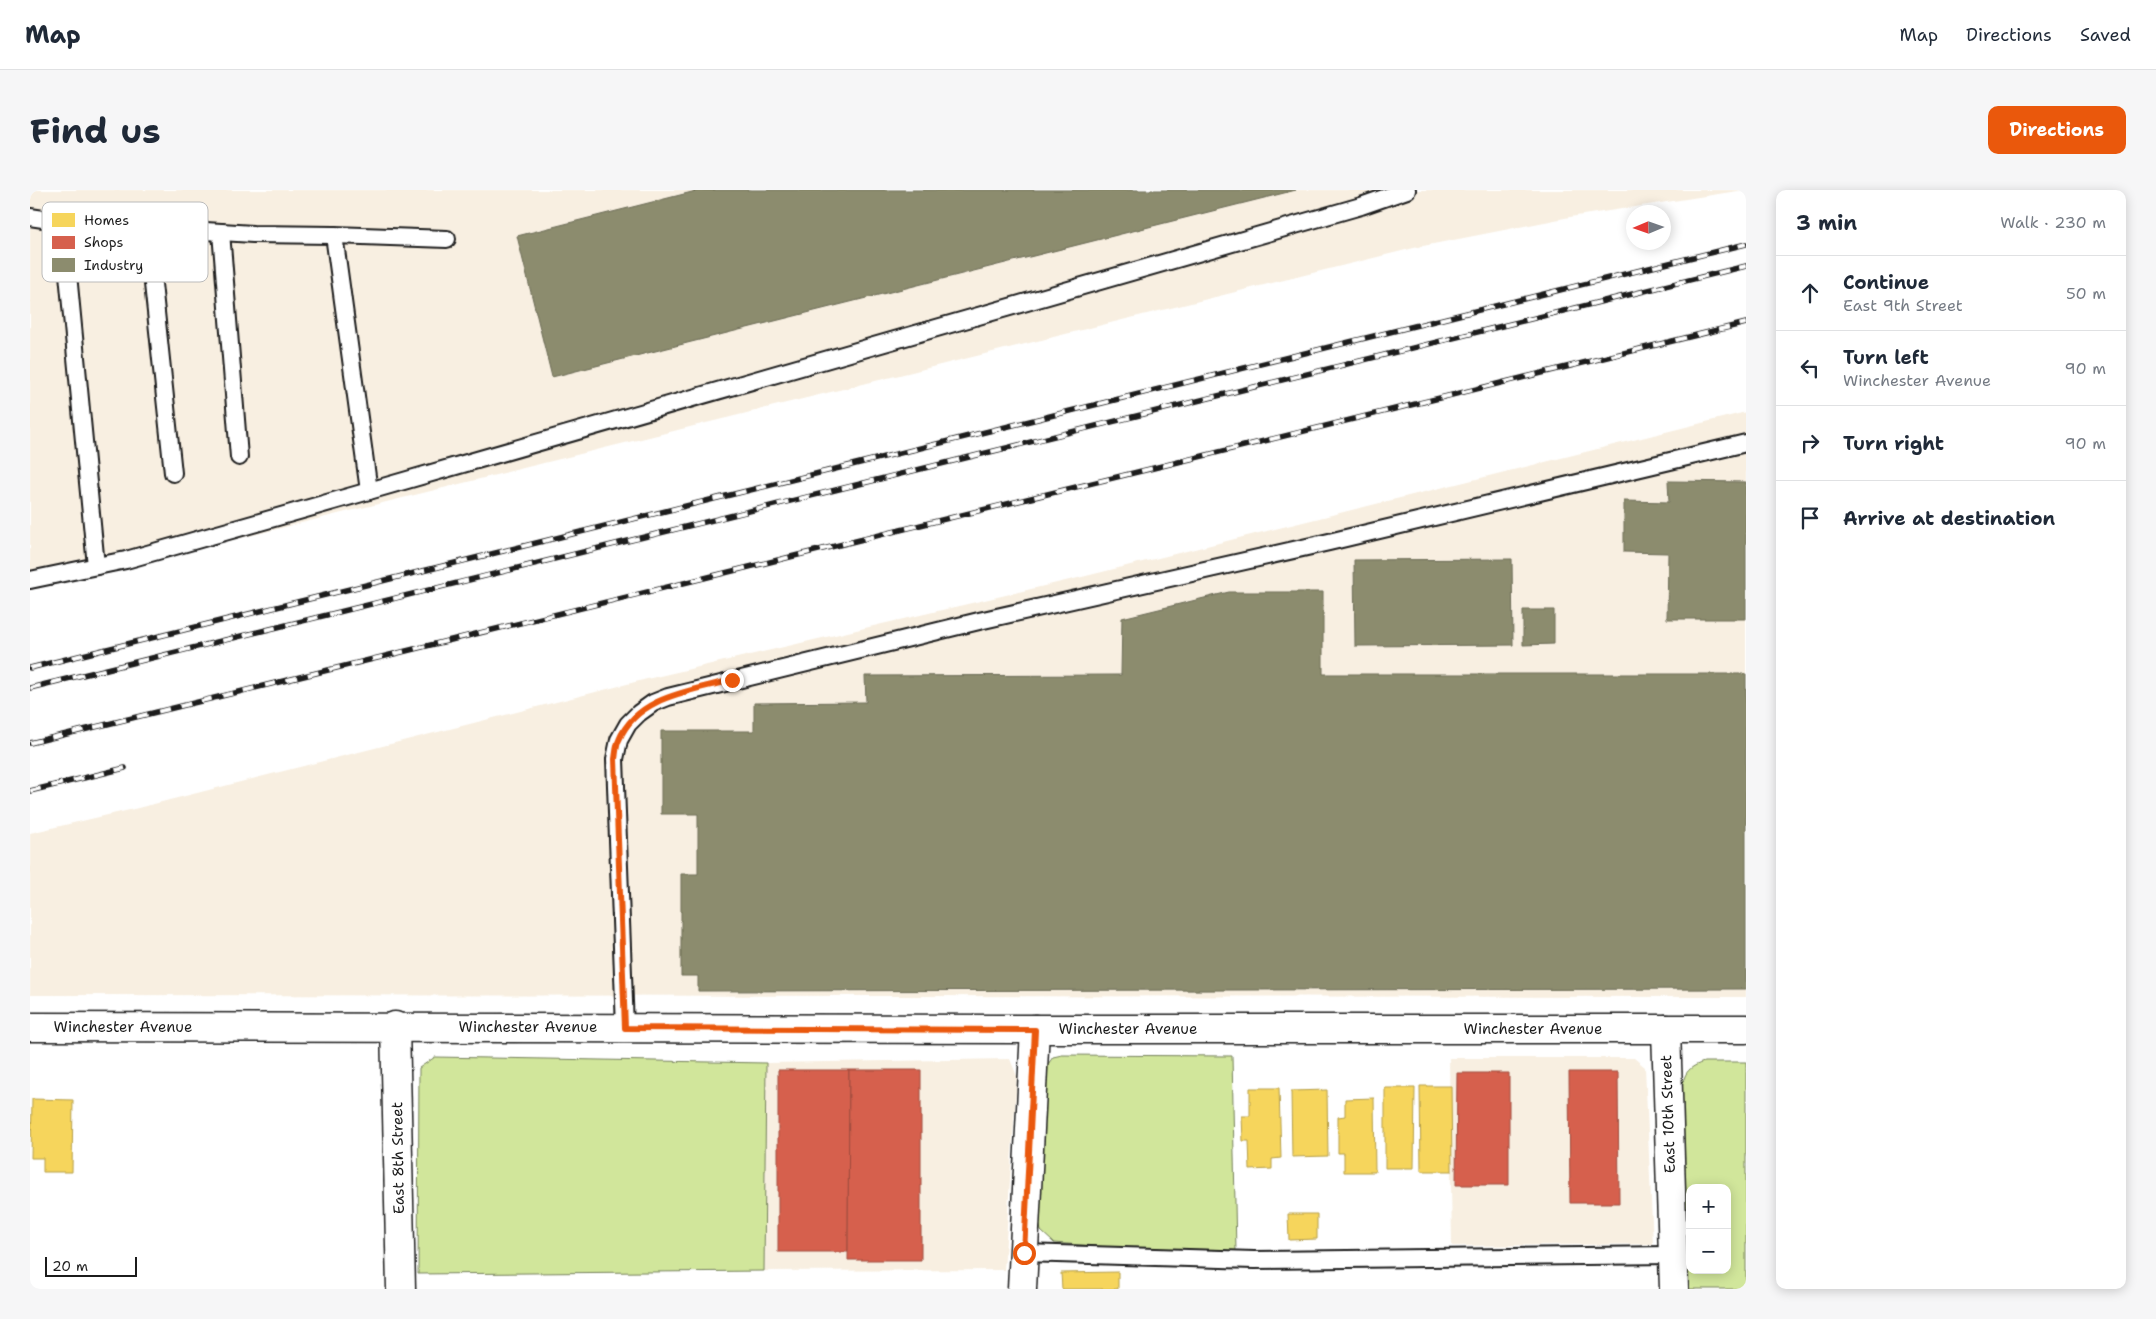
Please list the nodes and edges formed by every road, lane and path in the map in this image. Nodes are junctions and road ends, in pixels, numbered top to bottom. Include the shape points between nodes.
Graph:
1 (1407, 190) edge
2 (208, 231) edge
3 (221, 232) junction
4 (334, 235) junction
5 (447, 239) dead end
6 (69, 282) edge
7 (153, 282) edge
8 (1746, 443) edge
9 (239, 457) dead end
10 (174, 473) dead end
11 (369, 491) junction
12 (96, 566) junction
13 (30, 580) edge
14 (395, 1026) junction
15 (30, 1027) edge
16 (625, 1028) junction
17 (1666, 1029) junction
18 (1746, 1029) edge
19 (1035, 1030) junction
20 (1024, 1253) junction
21 (1673, 1256) junction
22 (401, 1289) edge
23 (1022, 1289) edge
24 (1674, 1289) edge

1 - 11 lane via 1361,206
2 - 3 lane
3 - 4 lane
3 - 9 lane
4 - 5 lane
4 - 11 lane
6 - 12 lane
7 - 10 lane
8 - 16 lane via 941,630 732,680 653,703 628,724 619,740 615,759
11 - 12 lane
12 - 13 lane
14 - 15 street, Winchester Avenue
14 - 16 street, Winchester Avenue
14 - 22 street, East 8th Street
16 - 19 street, Winchester Avenue
17 - 18 street, Winchester Avenue
17 - 19 street, Winchester Avenue
17 - 21 street, East 10th Street
19 - 20 street
20 - 21 lane via 1254,1260
20 - 23 street
21 - 24 street, East 10th Street

